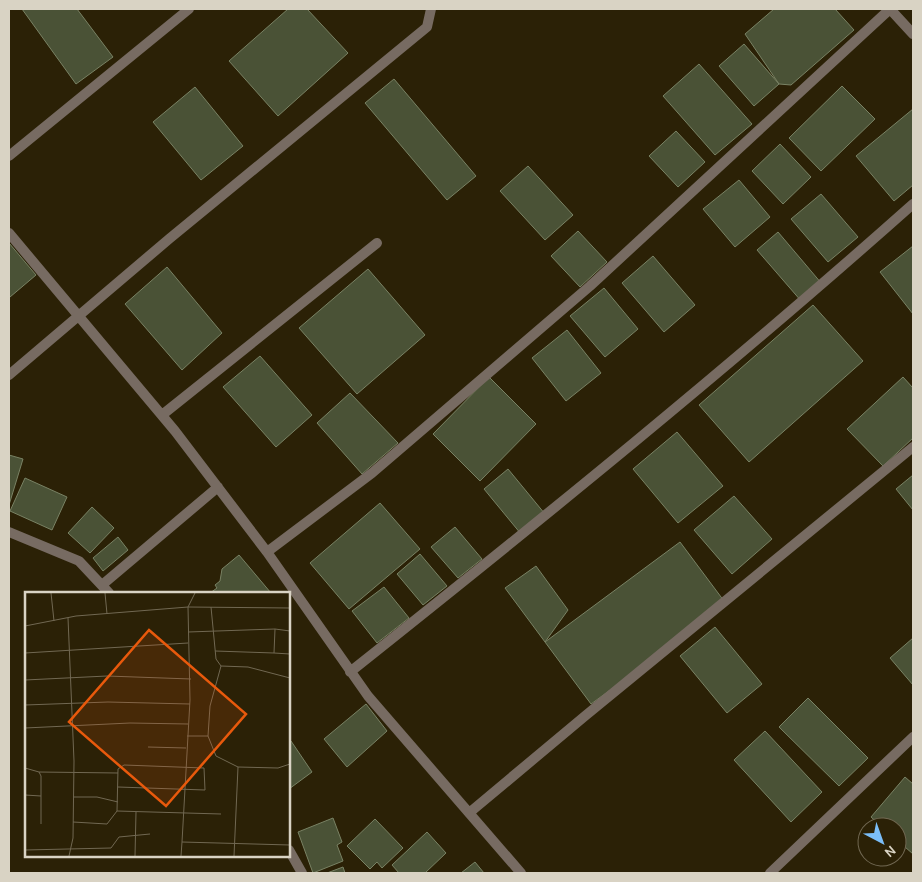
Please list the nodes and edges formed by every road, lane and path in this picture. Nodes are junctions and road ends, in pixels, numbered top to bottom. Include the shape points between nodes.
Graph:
1 (189, 9) edge
2 (431, 9) edge
3 (890, 9) edge
4 (913, 34) edge
5 (9, 156) edge
6 (913, 204) edge
7 (9, 232) edge
8 (377, 243) dead end
9 (79, 315) junction
10 (9, 375) edge
11 (162, 415) junction
12 (913, 447) edge
13 (218, 487) junction
14 (9, 532) edge
15 (266, 552) junction
16 (102, 585) junction
17 (108, 592) edge
18 (350, 672) junction
19 (913, 737) edge
20 (469, 813) junction
21 (290, 852) edge
22 (302, 873) edge
23 (521, 873) edge
24 (770, 873) edge

1 - 5 street
2 - 9 street via 427,27
3 - 4 street
3 - 15 street via 590,286 372,473
6 - 18 street via 811,295
7 - 9 street
8 - 11 street
9 - 10 street
9 - 11 street
11 - 13 street
12 - 20 street
13 - 15 street
13 - 16 street
14 - 16 street via 79,561
15 - 18 street
16 - 17 street
18 - 20 street
19 - 24 street
20 - 23 street
21 - 22 street

